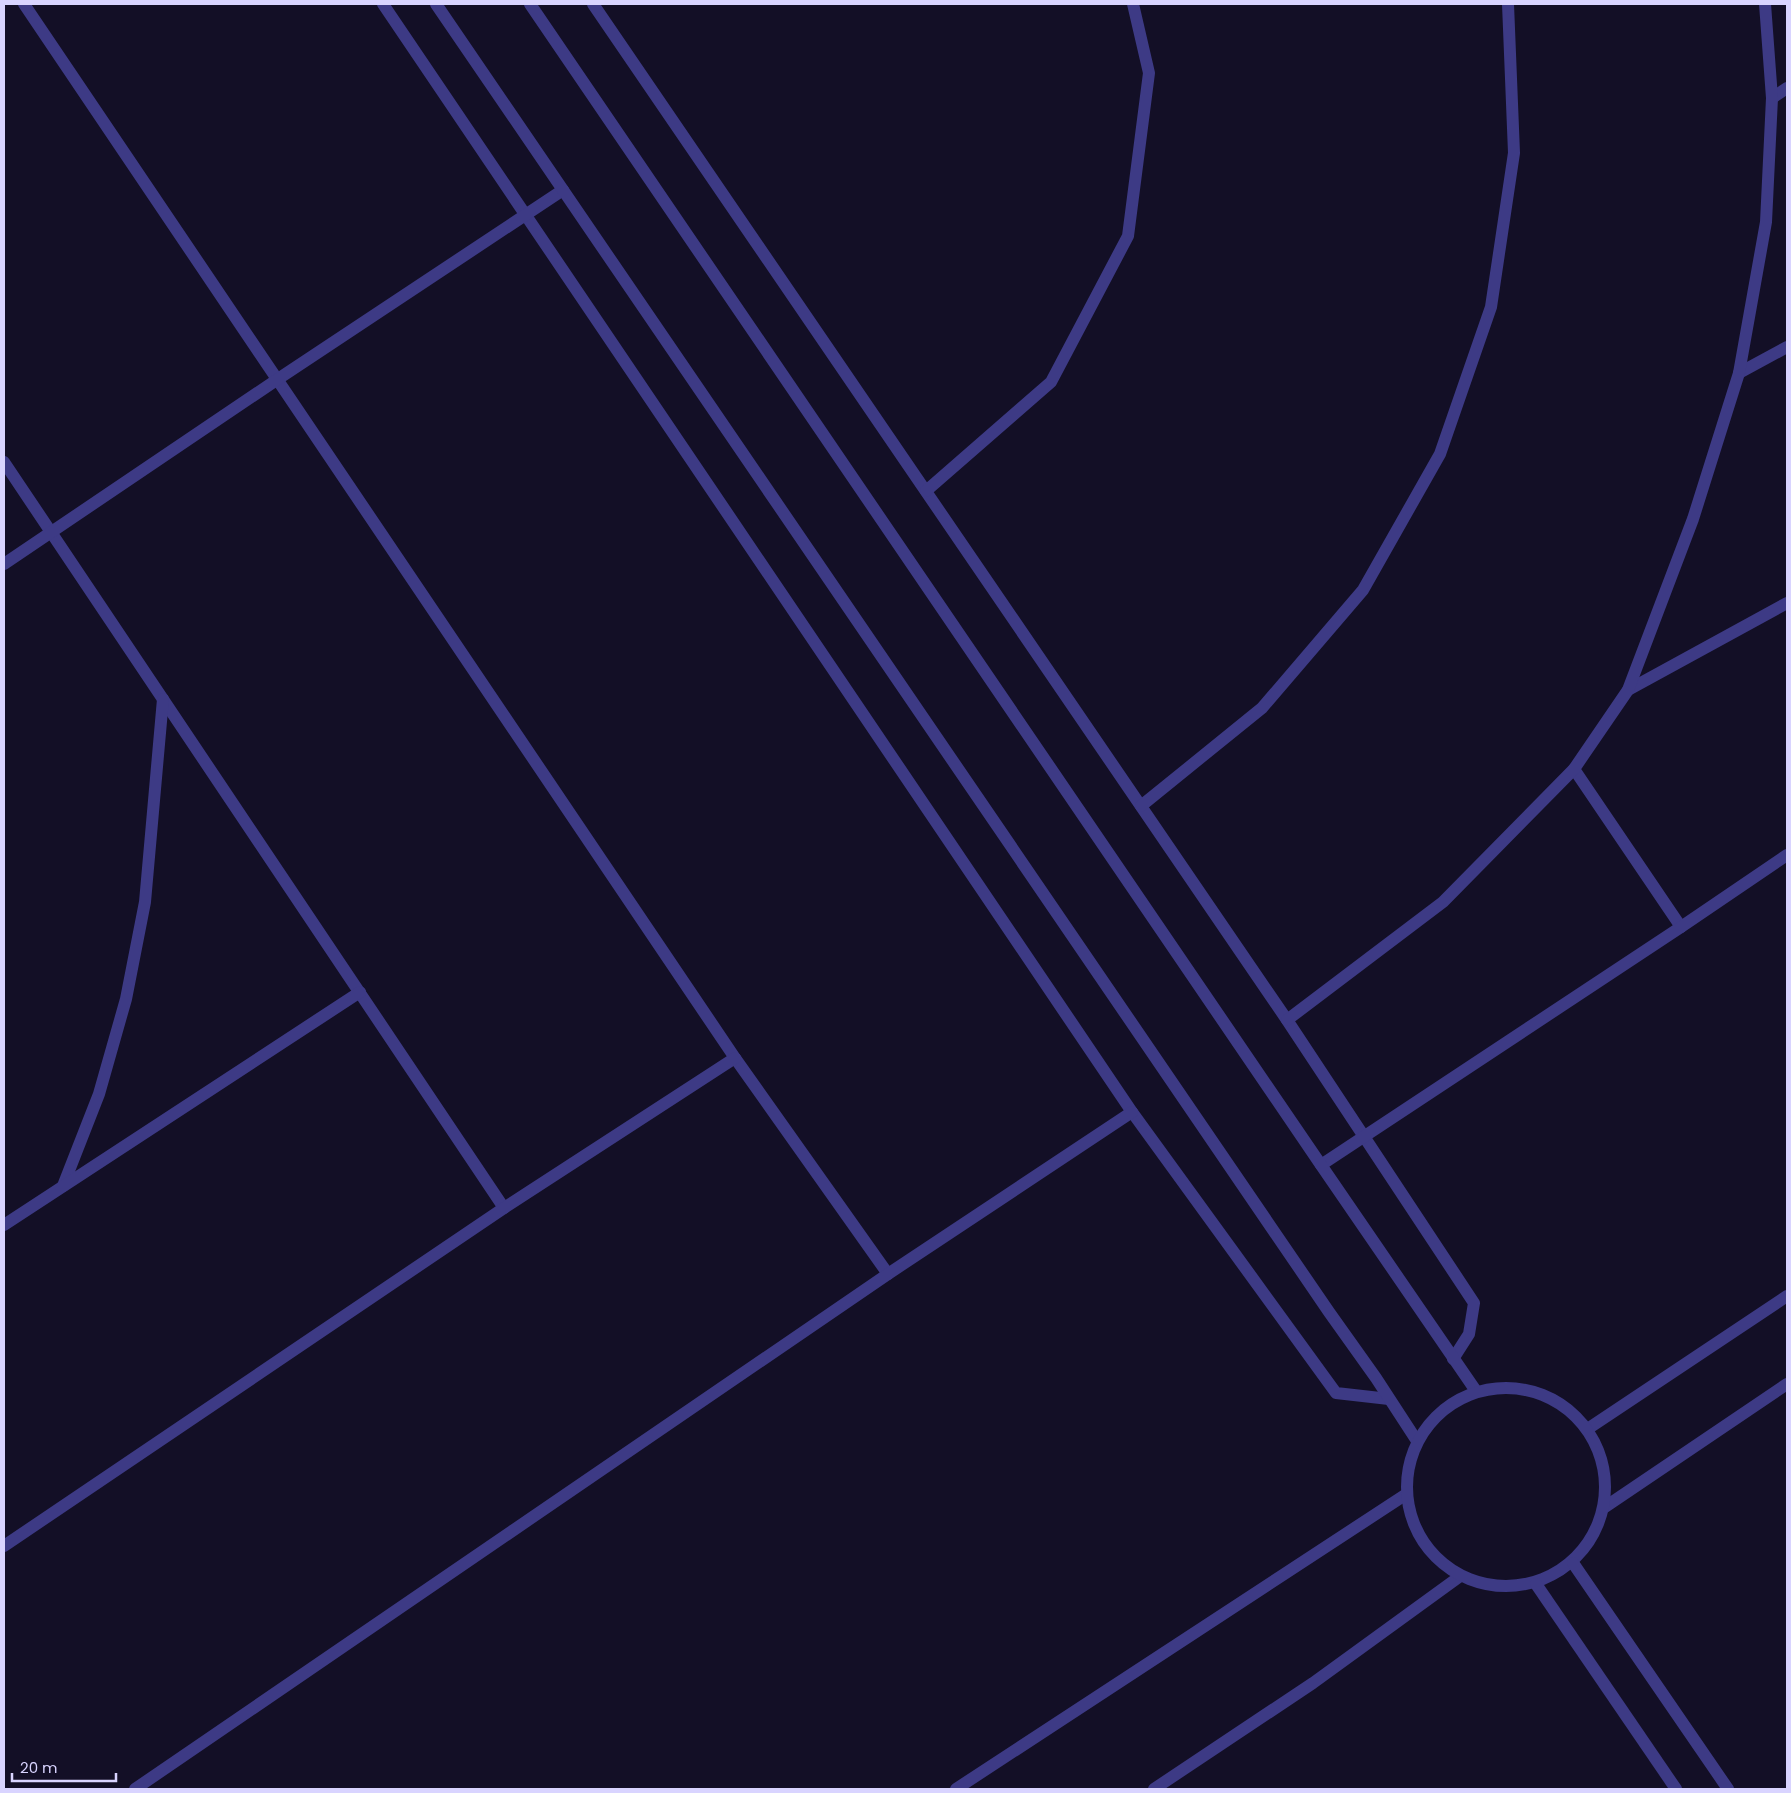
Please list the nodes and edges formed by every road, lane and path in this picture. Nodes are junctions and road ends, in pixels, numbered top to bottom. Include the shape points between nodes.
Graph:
1 (24, 4) edge
2 (383, 4) edge
3 (436, 4) edge
4 (530, 4) edge
5 (593, 4) edge
6 (1133, 4) edge
7 (1508, 4) edge
8 (1765, 4) edge
9 (1787, 88) edge
10 (1772, 98) junction
11 (563, 190) junction
12 (526, 215) junction
13 (1787, 347) edge
14 (1739, 373) junction
15 (278, 379) junction
16 (4, 462) edge
17 (926, 491) junction
18 (51, 532) junction
19 (4, 564) edge
20 (1787, 603) edge
21 (1628, 690) junction
22 (163, 698) junction
23 (1574, 769) junction
24 (1141, 806) junction
25 (1787, 855) edge
26 (1681, 927) junction
27 (360, 992) junction
28 (1287, 1020) junction
29 (735, 1058) junction
30 (1132, 1112) junction
31 (1365, 1136) junction
32 (1321, 1165) junction
33 (63, 1186) junction
34 (504, 1208) junction
35 (4, 1225) edge
36 (888, 1274) junction
37 (1787, 1296) edge
38 (1453, 1359) junction
39 (1787, 1384) edge
40 (1476, 1391) junction
41 (1389, 1399) junction
42 (1589, 1428) junction
43 (1417, 1442) junction
44 (1405, 1495) junction
45 (1605, 1507) junction
46 (4, 1546) edge
47 (1573, 1563) junction
48 (1458, 1577) junction
49 (1536, 1584) junction
50 (135, 1789) edge
51 (956, 1789) edge
52 (1154, 1789) edge
53 (1676, 1789) edge
54 (1728, 1789) edge

1 - 15 street
2 - 12 street
3 - 11 street
4 - 32 street
5 - 17 street
6 - 17 street via 1149,73 1128,236 1051,382
7 - 24 street via 1514,153 1491,306 1440,454 1363,590 1262,708
8 - 10 street
9 - 10 street
10 - 14 street via 1766,222
11 - 12 street
11 - 41 street
12 - 15 street
12 - 30 street
13 - 14 street
14 - 21 street via 1692,519
15 - 18 street
15 - 29 street
16 - 18 street
17 - 24 street
18 - 19 street
18 - 22 street
20 - 21 street
21 - 23 street
22 - 27 street
22 - 33 street via 145,902 126,999 99,1094
23 - 26 street
23 - 28 street via 1443,902
24 - 28 street
25 - 26 street
26 - 31 street
27 - 33 street
27 - 34 street
28 - 31 street
29 - 34 street
29 - 36 street
30 - 36 street
30 - 41 street via 1336,1393
31 - 32 street
31 - 38 street via 1474,1303 1469,1334
32 - 38 street
33 - 35 street
34 - 46 street
36 - 50 street
37 - 42 street
38 - 40 street
39 - 45 street
40 - 42 street via 1518,1387 1558,1400
40 - 43 street via 1441,1410
41 - 43 street
42 - 45 street via 1605,1466
43 - 44 street
44 - 48 street via 1414,1528 1432,1556
44 - 51 street
45 - 47 street
47 - 49 street
47 - 54 street
48 - 49 street via 1497,1588
48 - 52 street via 1313,1683
49 - 53 street

